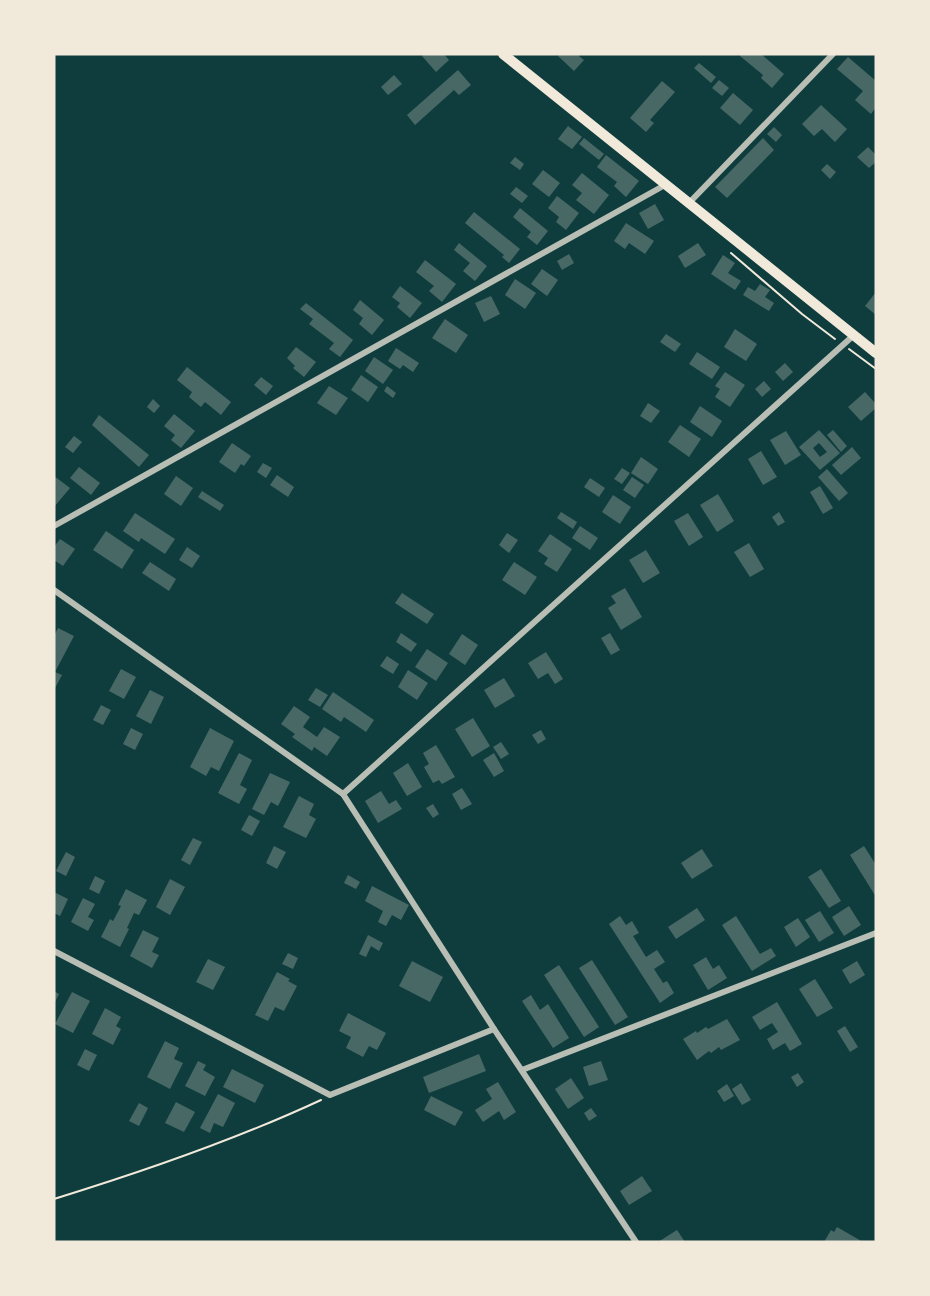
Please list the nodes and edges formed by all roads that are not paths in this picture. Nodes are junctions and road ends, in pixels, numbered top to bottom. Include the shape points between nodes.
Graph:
1 (503, 54) edge
2 (833, 54) edge
3 (665, 185) junction
4 (689, 203) junction
5 (854, 335) junction
6 (876, 353) edge
7 (54, 526) edge
8 (54, 590) edge
9 (343, 794) junction
10 (876, 933) edge
11 (54, 951) edge
12 (494, 1029) junction
13 (522, 1070) junction
14 (636, 1242) edge

1 - 3 main road
2 - 4 street
3 - 4 main road
3 - 7 street
4 - 5 main road
5 - 6 main road
5 - 9 street
8 - 9 street
9 - 12 street
10 - 13 street
11 - 12 street via 330,1095
12 - 13 street
13 - 14 street

